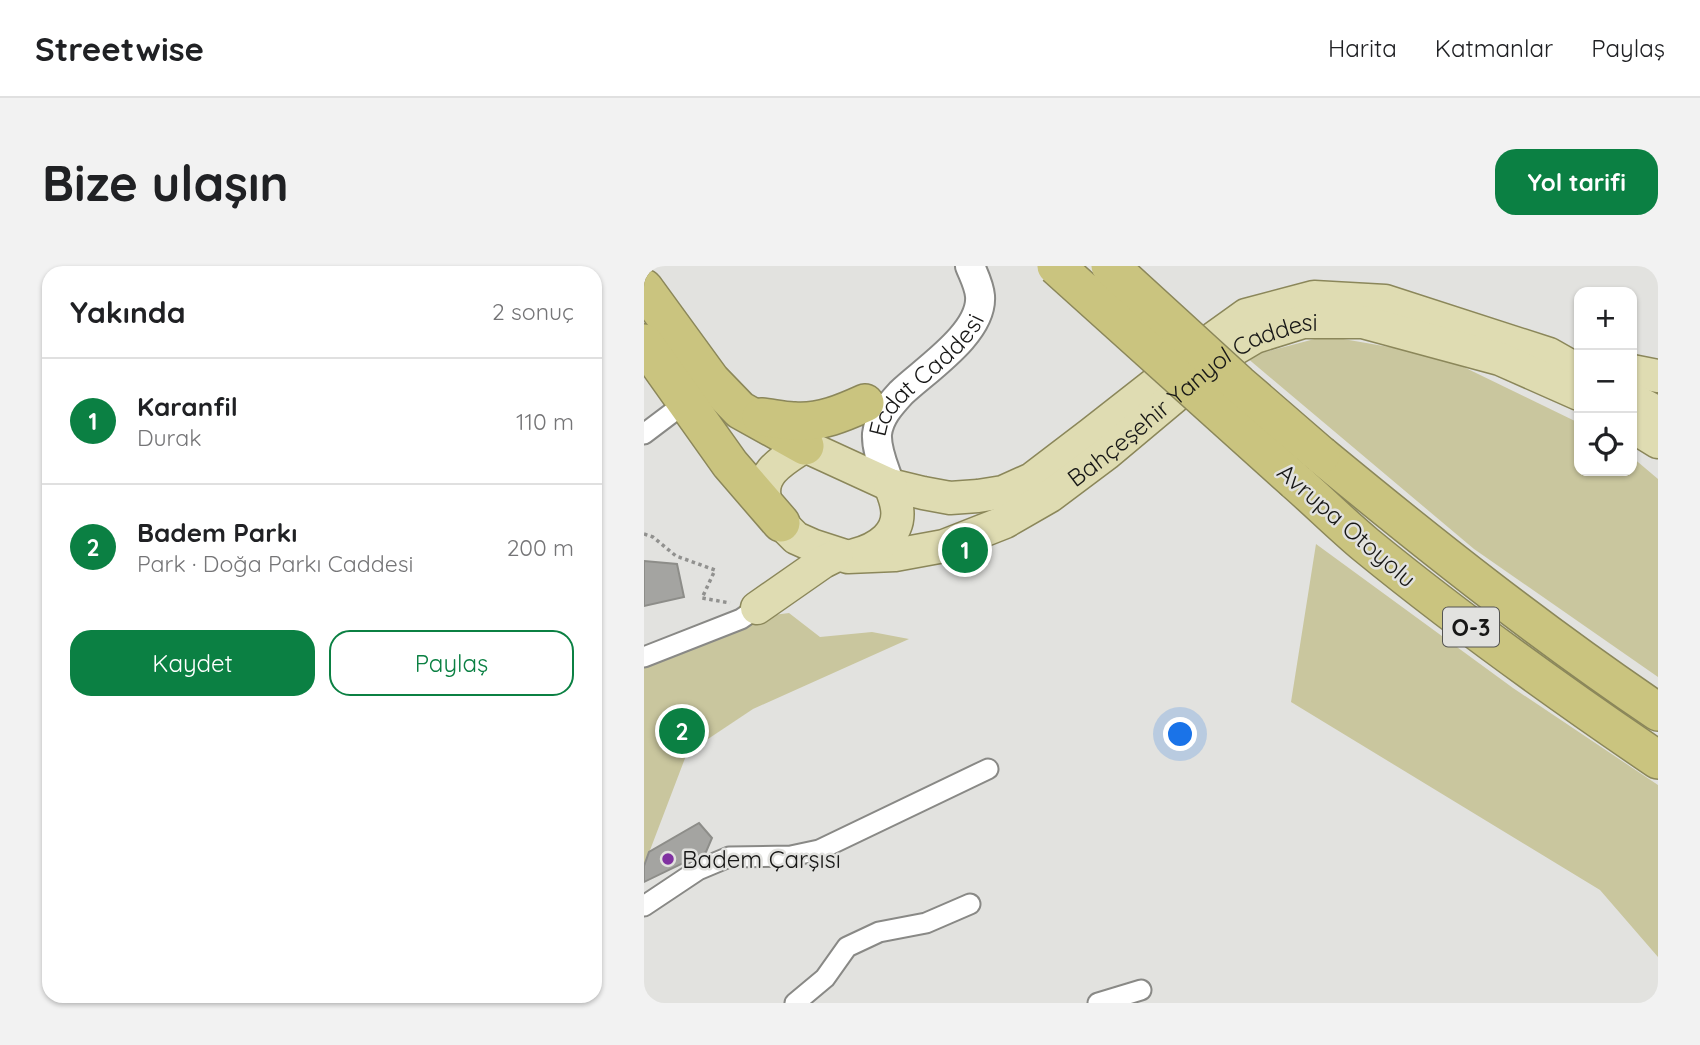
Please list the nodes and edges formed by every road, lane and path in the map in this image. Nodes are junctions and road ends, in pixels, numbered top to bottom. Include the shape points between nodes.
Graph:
1 (954, 266) edge
2 (970, 266) edge
3 (1056, 266) edge
4 (1110, 266) edge
5 (644, 268) edge
6 (644, 288) edge
7 (661, 339) edge
8 (1564, 357) edge
9 (1637, 372) edge
10 (1658, 376) edge
11 (1574, 392) edge
12 (1637, 402) edge
13 (685, 403) junction
14 (865, 403) junction
15 (1658, 413) edge
16 (749, 416) junction
17 (1637, 429) edge
18 (644, 433) edge
19 (1658, 442) edge
20 (805, 446) junction
21 (890, 485) junction
22 (779, 520) junction
23 (644, 534) edge
24 (833, 552) junction
25 (743, 606) junction
26 (644, 657) edge
27 (1658, 712) edge
28 (1658, 760) edge
29 (988, 769) dead end
30 (970, 904) dead end
31 (644, 906) edge
32 (1141, 990) dead end
33 (795, 1003) edge
34 (1098, 1003) edge

1 - 14 main road, Ecdat Caddesi via 963,295 962,310 953,326
2 - 21 main road, Ecdat Caddesi via 981,298 969,331 882,416 878,450
3 - 28 highway, Avrupa Otoyolu / O-3, bridge via 1364,543 1512,658
4 - 27 highway, Avrupa Otoyolu / O-3, bridge via 1239,384 1440,553
5 - 7 main road
6 - 7 highway
7 - 13 highway
7 - 16 highway
8 - 21 main road, Bahçeşehir Yanyol Caddesi via 1385,301 1314,297 1246,315 1032,479 1003,492 950,498
9 - 10 main road
11 - 24 main road, Bahçeşehir Yanyol Caddesi via 1500,359 1363,322 1303,323 1255,337 1223,356 1106,454 1050,496 1005,522 944,546 895,555
12 - 15 main road
13 - 18 street
13 - 22 highway
14 - 16 highway via 814,420
14 - 20 main road, Ecdat Caddesi
16 - 20 highway
17 - 19 main road
20 - 21 main road
20 - 22 main road via 767,475 766,502
21 - 24 main road via 897,509 892,533 867,551
22 - 24 main road via 796,538
22 - 25 main road via 784,544 774,583
23 - 25 path via 676,556 715,570 702,598
24 - 25 main road
25 - 26 street via 741,620
29 - 31 street via 819,850 791,856 729,857 698,870
30 - 33 street via 926,923 879,932 847,947 825,978
32 - 34 street

